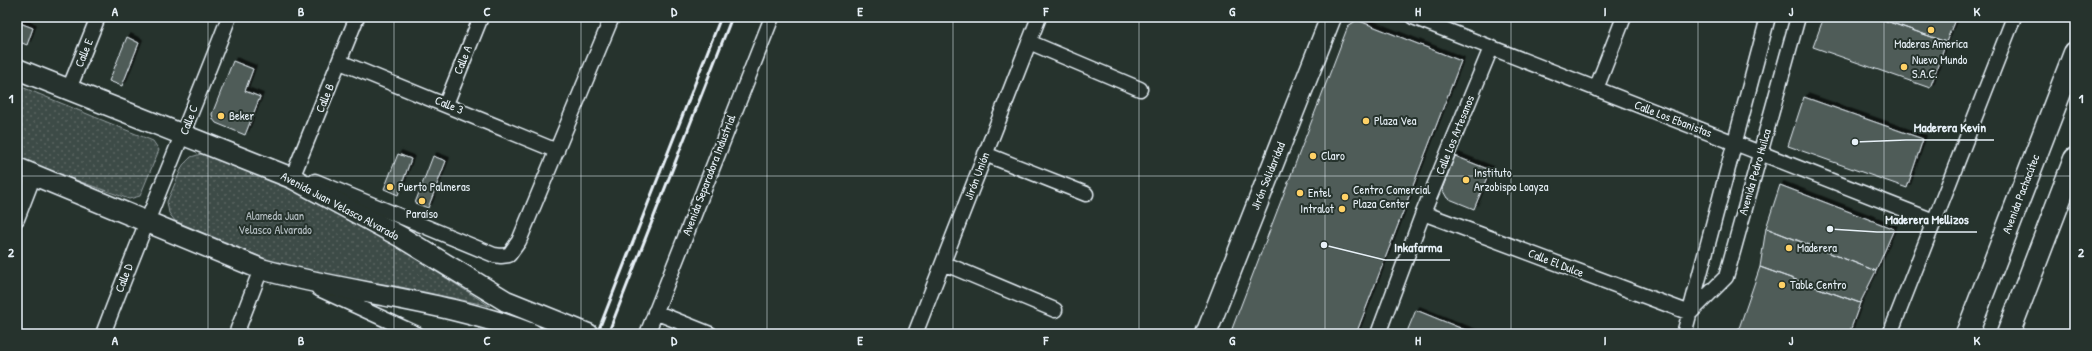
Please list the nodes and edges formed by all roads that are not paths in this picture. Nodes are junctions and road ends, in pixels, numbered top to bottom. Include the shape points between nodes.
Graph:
1 (98, 17) edge
2 (229, 17) edge
3 (357, 17) edge
4 (480, 17) edge
5 (612, 17) edge
6 (772, 17) edge
7 (1039, 17) edge
8 (1331, 17) edge
9 (1413, 17) edge
10 (1624, 17) edge
11 (1768, 17) edge
12 (1798, 17) edge
13 (2014, 17) edge
14 (1029, 42) junction
15 (1491, 48) junction
16 (2075, 53) edge
17 (340, 62) junction
18 (17, 69) edge
19 (69, 89) junction
20 (1140, 89) dead end
21 (1596, 89) junction
22 (446, 104) junction
23 (183, 135) junction
24 (1734, 143) junction
25 (557, 151) junction
26 (985, 154) junction
27 (1761, 154) junction
28 (2075, 159) edge
29 (26, 172) edge
30 (293, 175) junction
31 (1086, 194) dead end
32 (1423, 212) junction
33 (17, 219) edge
34 (1934, 221) junction
35 (146, 222) junction
36 (942, 263) junction
37 (261, 269) junction
38 (300, 280) junction
39 (1055, 310) dead end
40 (656, 312) junction
41 (1690, 313) junction
42 (103, 334) edge
43 (236, 334) edge
44 (417, 334) edge
45 (532, 334) edge
46 (588, 334) edge
47 (647, 334) edge
48 (710, 334) edge
49 (914, 334) edge
50 (1206, 334) edge
51 (1378, 334) edge
52 (1684, 334) edge
53 (1890, 334) edge
54 (1967, 334) edge
55 (2008, 334) edge

1 - 19 street, Calle E
2 - 23 street, Calle C
3 - 17 street, Calle B
4 - 22 street, Calle A
5 - 25 street
6 - 40 street, Avenida Separadora Industrial
7 - 14 street, Jirón Unión
8 - 50 main road, Jirón Solidaridad
9 - 15 street, Calle Los Ebanistas
10 - 21 street
11 - 24 street
12 - 27 street, Avenida Pedro Huilca
13 - 34 street
14 - 20 street
14 - 26 street, Jirón Unión
15 - 21 street, Calle Los Ebanistas
15 - 32 street, Calle Los Artesanos
16 - 54 main road, Avenida Pachacútec
17 - 22 street, Calle 3
17 - 30 street, Calle B
18 - 19 main road, Avenida Juan Velasco Alvarado
19 - 23 main road, Avenida Juan Velasco Alvarado
21 - 24 street, Calle Los Ebanistas
22 - 25 street, Calle 3
23 - 30 main road, Avenida Juan Velasco Alvarado
23 - 35 street, Calle C
24 - 27 street, Calle Los Ebanistas
24 - 41 street
25 - 30 street, Avenida Juan Velasco Alvarado via 519,241 509,255 501,256
26 - 31 street
26 - 36 street, Jirón Unión
27 - 34 street, Calle Los Ebanistas
27 - 41 street, Avenida Pedro Huilca via 1726,277
28 - 55 main road
29 - 33 street
29 - 35 main road
30 - 46 main road, Avenida Juan Velasco Alvarado via 506,301
32 - 41 street, Calle El Dulce
32 - 51 street, Calle Los Artesanos
34 - 53 street
35 - 37 main road
35 - 42 street, Calle D
36 - 39 street
36 - 49 street, Jirón Unión
37 - 38 main road
37 - 43 street
38 - 44 street
38 - 45 main road via 405,299 490,319
40 - 47 street, Avenida Separadora Industrial
40 - 48 street
41 - 52 street

